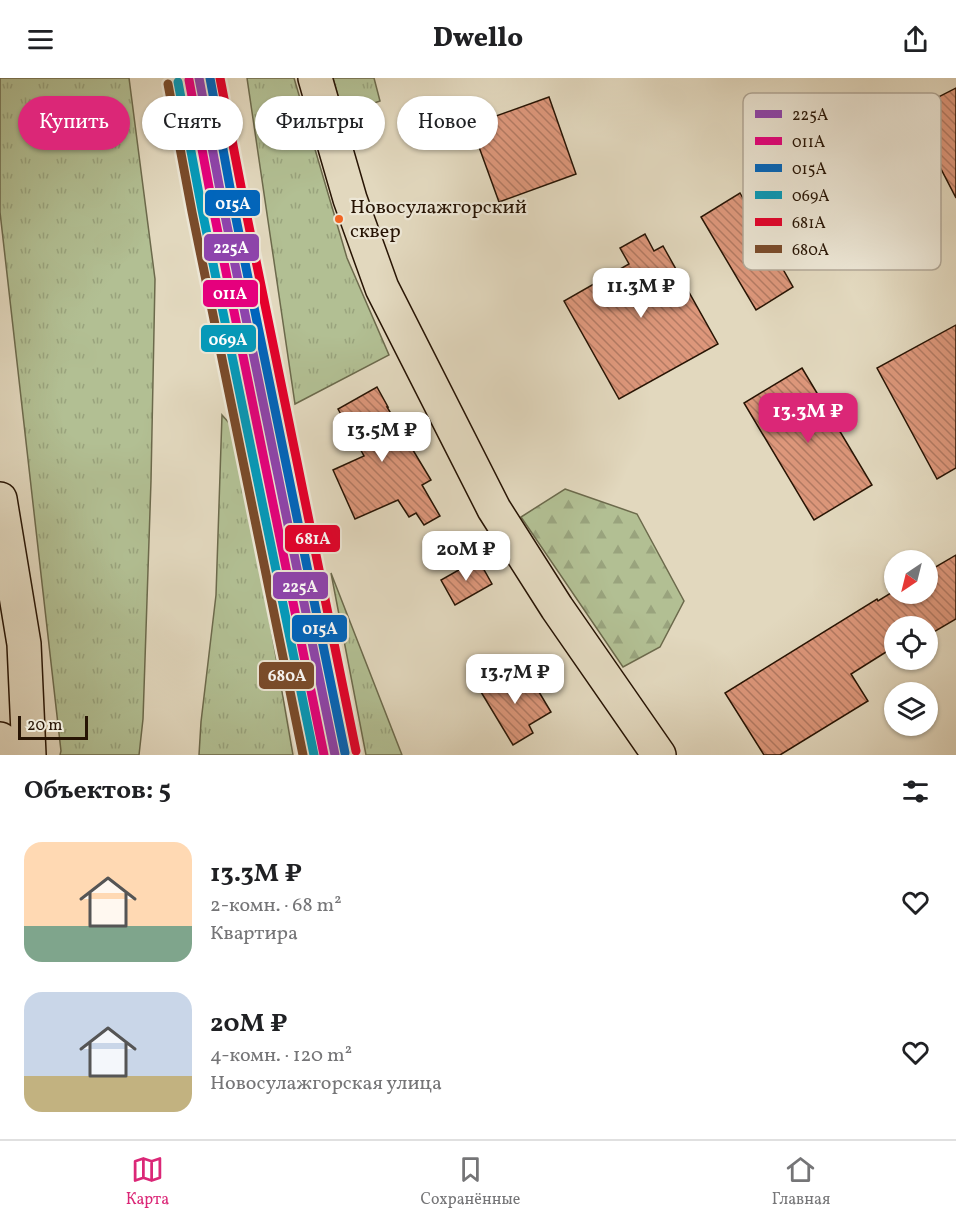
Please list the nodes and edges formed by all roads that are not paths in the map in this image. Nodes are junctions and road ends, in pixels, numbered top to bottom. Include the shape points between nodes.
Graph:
1 (315, 78) edge
2 (0, 498) edge
3 (0, 739) edge
4 (16, 755) edge
5 (29, 755) edge
6 (659, 755) edge

1 - 6 main road via 350,199 382,288 494,509
2 - 5 main road via 24,644
3 - 4 main road

